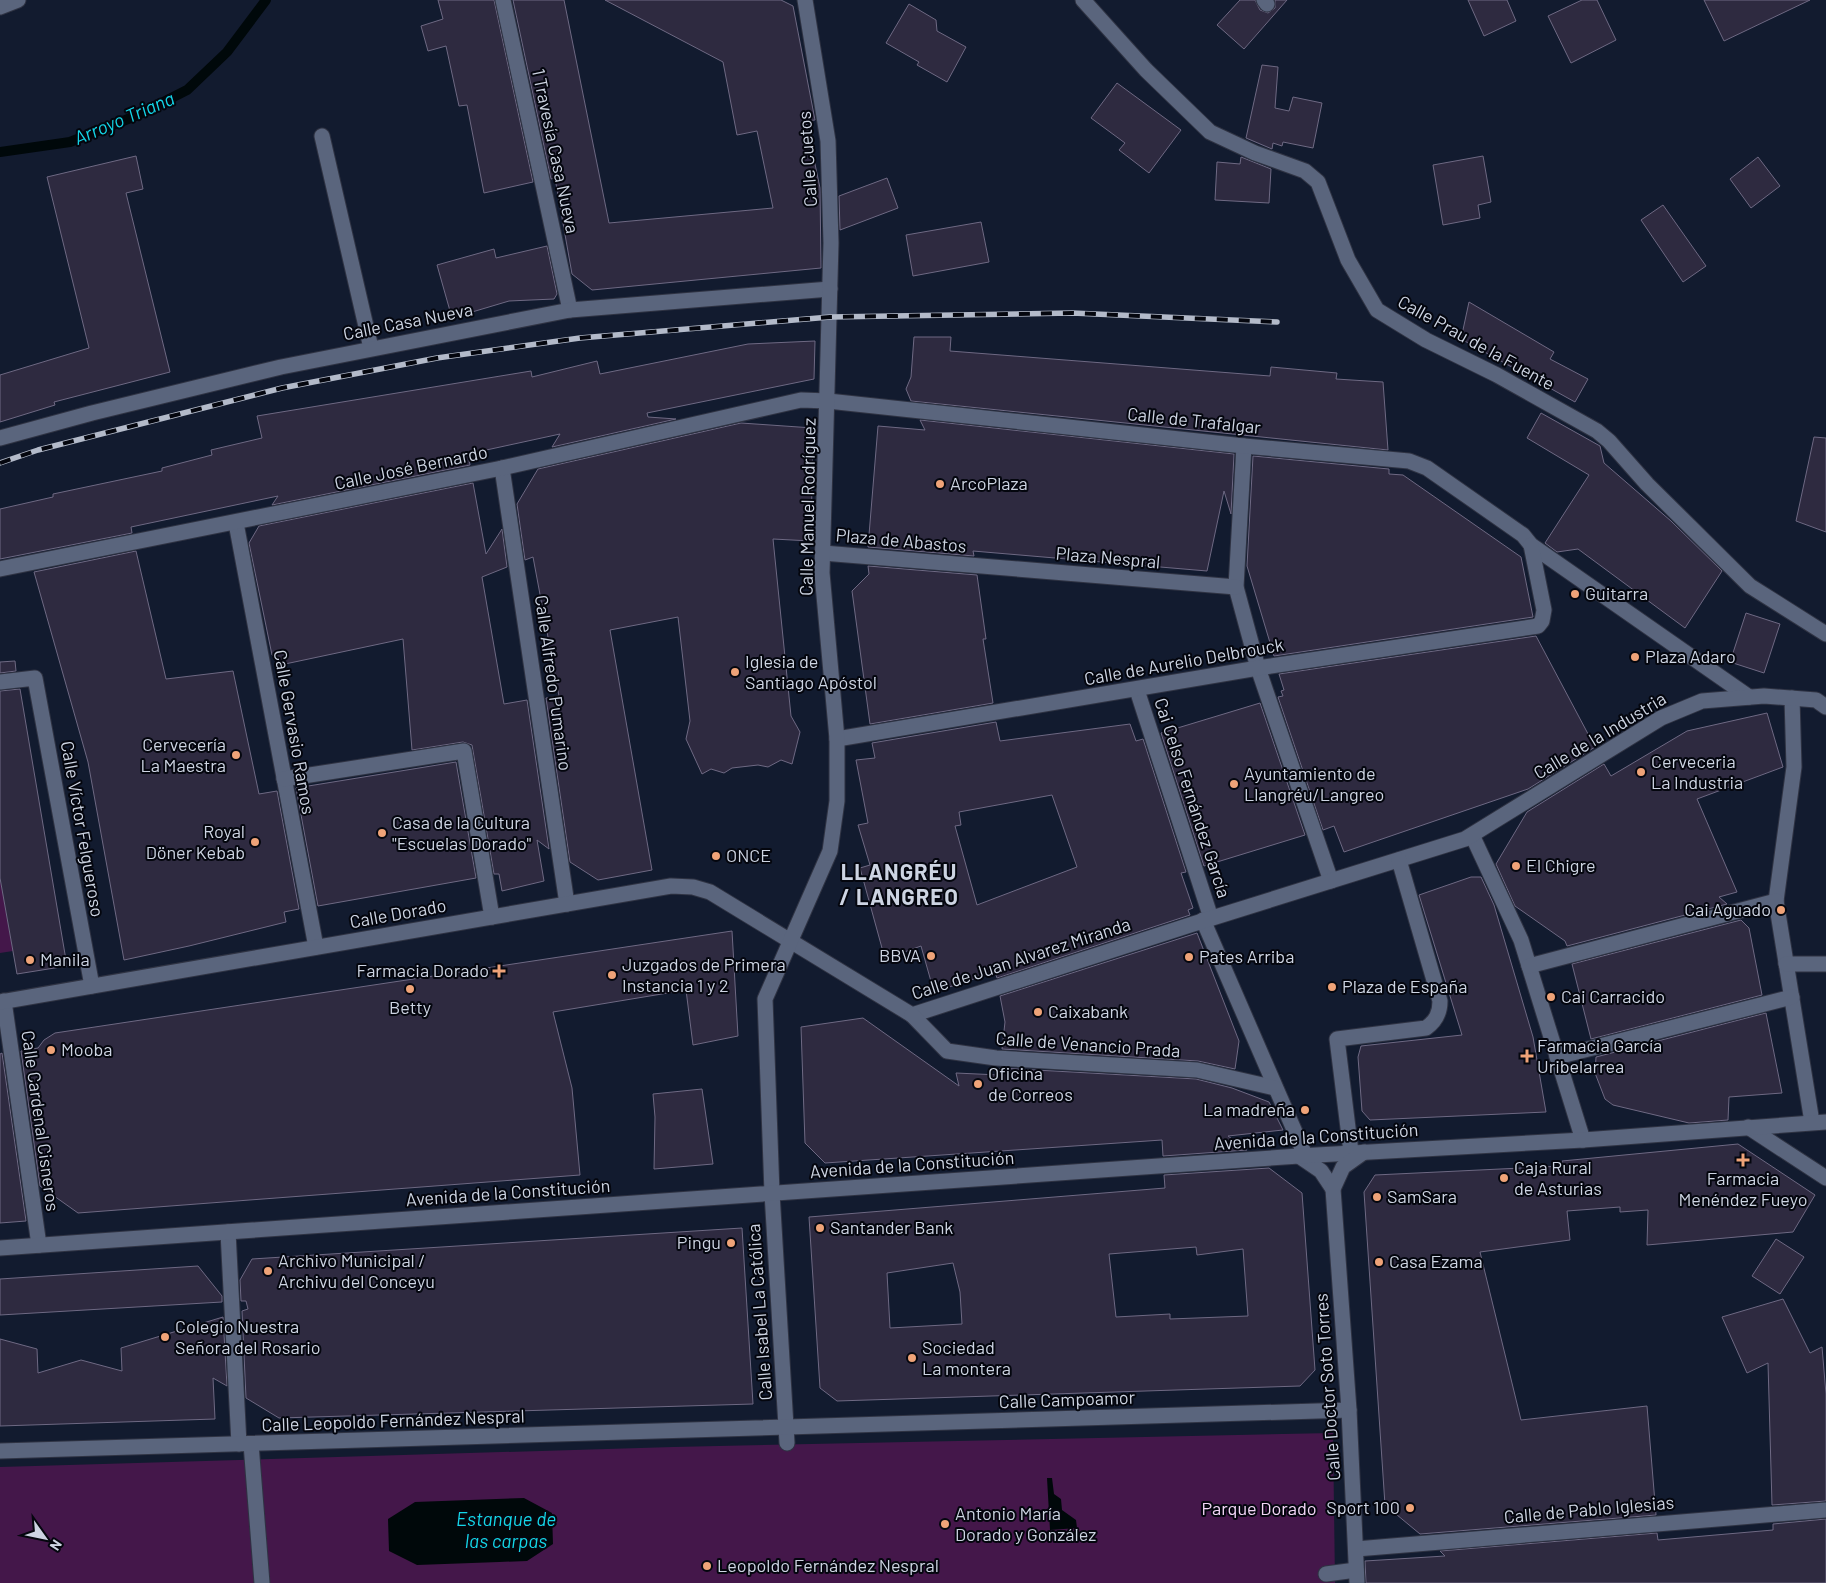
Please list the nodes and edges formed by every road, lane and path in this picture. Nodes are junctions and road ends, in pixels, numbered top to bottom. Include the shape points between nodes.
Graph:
1 (18, 0) edge
2 (503, 0) edge
3 (805, 0) edge
4 (1083, 0) edge
5 (0, 7) edge
6 (322, 136) dead end
7 (830, 289) junction
8 (570, 310) junction
9 (830, 317) joint
10 (371, 348) junction
11 (828, 401) junction
12 (0, 438) edge
13 (1244, 446) junction
14 (502, 468) junction
15 (236, 523) junction
16 (1531, 545) junction
17 (823, 553) junction
18 (977, 566) joint
19 (0, 569) edge
20 (1236, 587) junction
21 (1826, 634) edge
22 (1258, 668) junction
23 (0, 682) edge
24 (1137, 690) junction
25 (1756, 696) junction
26 (1792, 698) junction
27 (1826, 707) edge
28 (837, 739) junction
29 (284, 779) junction
30 (1468, 837) junction
31 (1402, 859) junction
32 (1331, 881) junction
33 (1776, 901) junction
34 (567, 904) junction
35 (492, 917) junction
36 (1202, 921) junction
37 (789, 940) junction
38 (316, 947) junction
39 (1786, 964) junction
40 (1826, 964) edge
41 (1529, 966) junction
42 (92, 986) junction
43 (1792, 997) junction
44 (2, 1002) edge
45 (912, 1015) junction
46 (1557, 1057) junction
47 (1275, 1088) junction
48 (1819, 1122) edge
49 (1748, 1127) junction
50 (1583, 1140) junction
51 (1357, 1152) junction
52 (1302, 1156) junction
53 (1826, 1178) edge
54 (1333, 1188) junction
55 (772, 1193) junction
56 (228, 1232) junction
57 (39, 1245) junction
58 (0, 1248) edge
59 (1349, 1410) junction
60 (786, 1428) junction
61 (245, 1444) junction
62 (787, 1444) dead end
63 (0, 1451) edge
64 (1826, 1510) edge
65 (1356, 1548) junction
66 (1326, 1574) dead end
67 (1357, 1577) edge
68 (262, 1583) edge

1 - 5 street
2 - 8 street, 1 Travesía Casa Nueva
3 - 7 street, Calle Cuetos via 828,141
4 - 21 street, Calle Prau de la Fuente via 1146,70 1210,132 1305,171 1318,182 1348,260 1377,310 1426,340 1498,375 1597,431 1750,586
6 - 10 street
7 - 8 street, Calle Casa Nueva
7 - 9 street, Calle Cuetos
8 - 10 street, Calle Casa Nueva
9 - 11 street, Calle Manuel Rodríguez
10 - 12 street, Calle Casa Nueva via 281,367
11 - 13 street, Calle de Trafalgar
11 - 14 street, Calle José Bernardo via 801,400
11 - 17 street, Calle Manuel Rodríguez
13 - 16 street, Calle de Trafalgar via 1409,461 1443,479 1523,535
13 - 20 street
14 - 15 street, Calle José Bernardo
14 - 34 street, Calle Alfredo Pumarino
15 - 19 street, Calle José Bernardo
15 - 29 street, Calle Gervasio Ramos
16 - 22 street, Calle de Aurelio Delbrouck via 1544,610 1538,626
16 - 25 street
17 - 18 street, Plaza de Abastos
17 - 28 street, Calle Manuel Rodríguez
18 - 20 street, Plaza Nespral
20 - 22 street
22 - 24 street, Calle de Aurelio Delbrouck
22 - 32 street
23 - 42 street, Calle Víctor Felgueroso via 35,678
24 - 28 street, Calle de Aurelio Delbrouck
24 - 36 street, Cai Celso Fernández García
25 - 26 street, Calle de la Industria
25 - 30 street, Calle de la Industria via 1702,701 1661,718
26 - 27 street, Calle de la Industria via 1816,700
26 - 33 street via 1794,767
28 - 37 street, Calle Manuel Rodríguez via 836,801 830,851
29 - 35 street via 464,751
29 - 38 street, Calle Gervasio Ramos
30 - 31 street
30 - 41 street via 1521,940
31 - 32 street
31 - 51 street via 1440,1009 1426,1028 1337,1039
32 - 36 street
33 - 39 street
33 - 41 street
34 - 35 street, Calle Dorado
34 - 37 street, Calle Dorado via 671,886 693,887 710,892
35 - 38 street, Calle Dorado
36 - 45 street, Calle de Juan Alvarez Miranda
36 - 47 street
37 - 45 street, Calle de Juan Alvarez Miranda
37 - 55 street, Calle Manuel Rodríguez via 765,999
38 - 42 street, Calle Dorado
39 - 40 street
39 - 43 street
41 - 46 street
42 - 44 street, Calle Dorado
43 - 46 street
43 - 48 street
44 - 57 street, Calle Cardenal Cisneros
45 - 47 street, Calle de Venancio Prada via 947,1051 996,1058 1197,1070
46 - 50 street
47 - 52 street
48 - 49 street, Avenida de la Constitución
49 - 50 street, Avenida de la Constitución
49 - 53 street
50 - 51 street, Avenida de la Constitución
51 - 52 street, Avenida de la Constitución
51 - 54 street via 1343,1168
52 - 54 street via 1321,1171
52 - 55 street, Avenida de la Constitución
54 - 59 street, Calle Doctor Soto Torres
55 - 56 street, Avenida de la Constitución
55 - 60 street, Calle Isabel La Católica
56 - 57 street, Avenida de la Constitución
56 - 61 street
57 - 58 street, Avenida de la Constitución
59 - 60 street, Calle Campoamor
59 - 65 street, Calle Doctor Soto Torres
60 - 61 street, Calle Leopoldo Fernández Nespral
60 - 62 street
61 - 63 street, Calle Leopoldo Fernández Nespral
61 - 68 street
64 - 65 street, Calle de Pablo Iglesias
65 - 67 street, Calle Doctor Soto Torres
66 - 67 street

